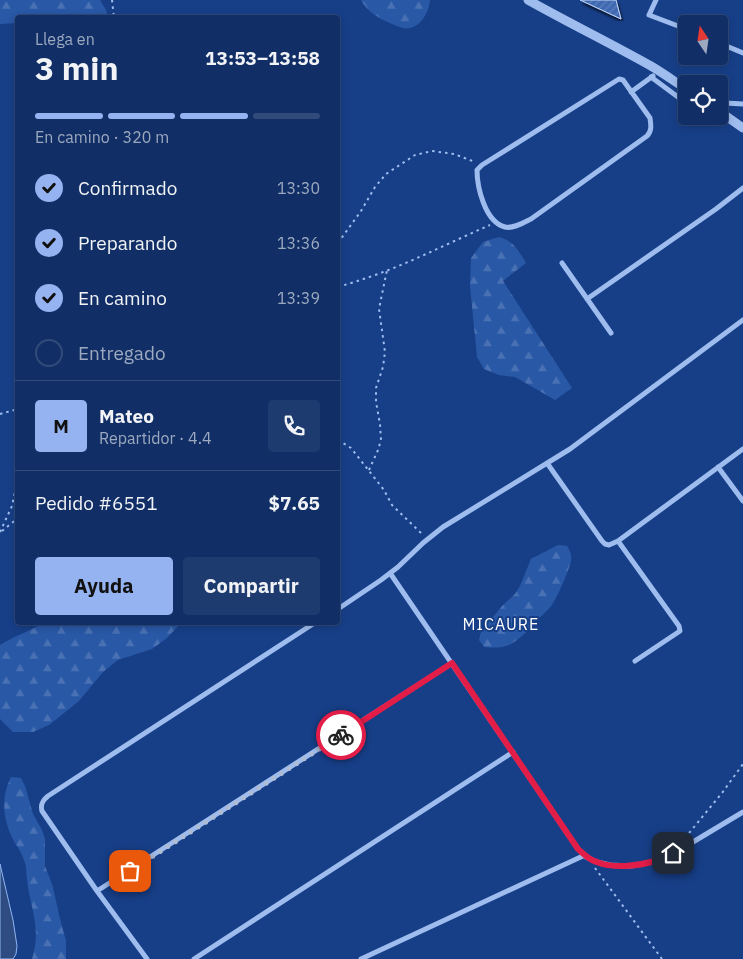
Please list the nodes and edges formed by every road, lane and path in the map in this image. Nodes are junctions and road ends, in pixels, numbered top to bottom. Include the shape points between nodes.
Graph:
1 (112, 0) edge
2 (528, 0) edge
3 (656, 0) edge
4 (114, 15) edge
5 (678, 26) edge
6 (728, 47) edge
7 (743, 53) edge
8 (655, 74) junction
9 (678, 85) edge
10 (631, 92) junction
11 (678, 96) edge
12 (728, 103) edge
13 (743, 104) edge
14 (728, 118) edge
15 (743, 128) edge
16 (482, 165) junction
17 (743, 188) edge
18 (496, 222) junction
19 (340, 240) edge
20 (562, 263) dead end
21 (387, 270) junction
22 (340, 286) edge
23 (587, 298) junction
24 (743, 320) edge
25 (611, 333) dead end
26 (15, 410) edge
27 (0, 414) edge
28 (340, 441) edge
29 (743, 449) edge
30 (547, 463) junction
31 (718, 467) junction
32 (369, 470) junction
33 (15, 492) edge
34 (743, 501) edge
35 (15, 520) edge
36 (0, 532) edge
37 (427, 540) junction
38 (618, 541) junction
39 (390, 573) junction
40 (340, 608) edge
41 (311, 625) edge
42 (635, 661) dead end
43 (452, 663) junction
44 (513, 752) junction
45 (743, 764) edge
46 (743, 812) edge
47 (685, 838) dead end
48 (586, 856) junction
49 (98, 891) junction
50 (147, 959) edge
51 (194, 959) edge
52 (361, 959) edge
53 (662, 959) edge

1 - 4 path
2 - 8 street via 617,47
3 - 5 street via 649,15
6 - 7 street
8 - 9 street
8 - 10 street
8 - 11 street
10 - 16 street via 619,78
10 - 18 street via 650,118 647,136 526,222 504,227
12 - 13 street
14 - 15 street
16 - 18 street via 478,170 481,196 487,212
16 - 19 path via 454,154 432,151 415,154 386,174
17 - 23 street
18 - 21 path
20 - 23 street
21 - 22 path
21 - 32 path via 379,309 385,352 376,388 381,440
23 - 25 street
24 - 30 street
26 - 27 path
28 - 32 path via 351,448
29 - 31 street
30 - 37 street
30 - 38 street via 604,544
31 - 34 street
31 - 38 street
32 - 37 path via 392,506
33 - 36 path
35 - 36 path
37 - 39 street
38 - 42 street via 680,628
39 - 40 street
39 - 43 street
41 - 49 street via 42,802 42,810
43 - 44 street
43 - 49 street
44 - 48 street via 578,849
44 - 51 street
45 - 47 path
46 - 48 street via 688,846 656,861 631,866 610,865
48 - 52 street
48 - 53 path
49 - 50 street

